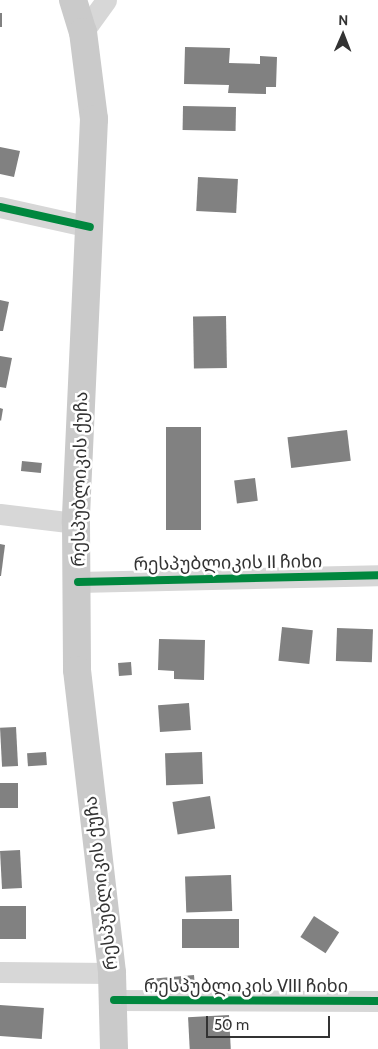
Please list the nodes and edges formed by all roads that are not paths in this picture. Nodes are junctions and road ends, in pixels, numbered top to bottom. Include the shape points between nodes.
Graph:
1 (73, 0) edge
2 (106, 0) edge
3 (83, 32) junction
4 (0, 207) edge
5 (90, 227) junction
6 (0, 514) edge
7 (76, 523) junction
8 (378, 575) edge
9 (78, 582) junction
10 (0, 972) edge
11 (112, 973) junction
12 (114, 1000) junction
13 (378, 1001) edge
14 (114, 1049) edge

1 - 3 main road, რესპუბლიკის ქუჩა
2 - 3 street
3 - 5 main road, რესპუბლიკის ქუჩა via 94,119
4 - 5 street
5 - 7 main road, რესპუბლიკის ქუჩა
6 - 7 street
7 - 9 main road, რესპუბლიკის ქუჩა
8 - 9 street, რესპუბლიკის II ჩიხი
9 - 11 main road, რესპუბლიკის ქუჩა via 77,670
10 - 11 street
11 - 12 main road, რესპუბლიკის ქუჩა
12 - 13 street, რესპუბლიკის VIII ჩიხი
12 - 14 main road, რესპუბლიკის ქუჩა

